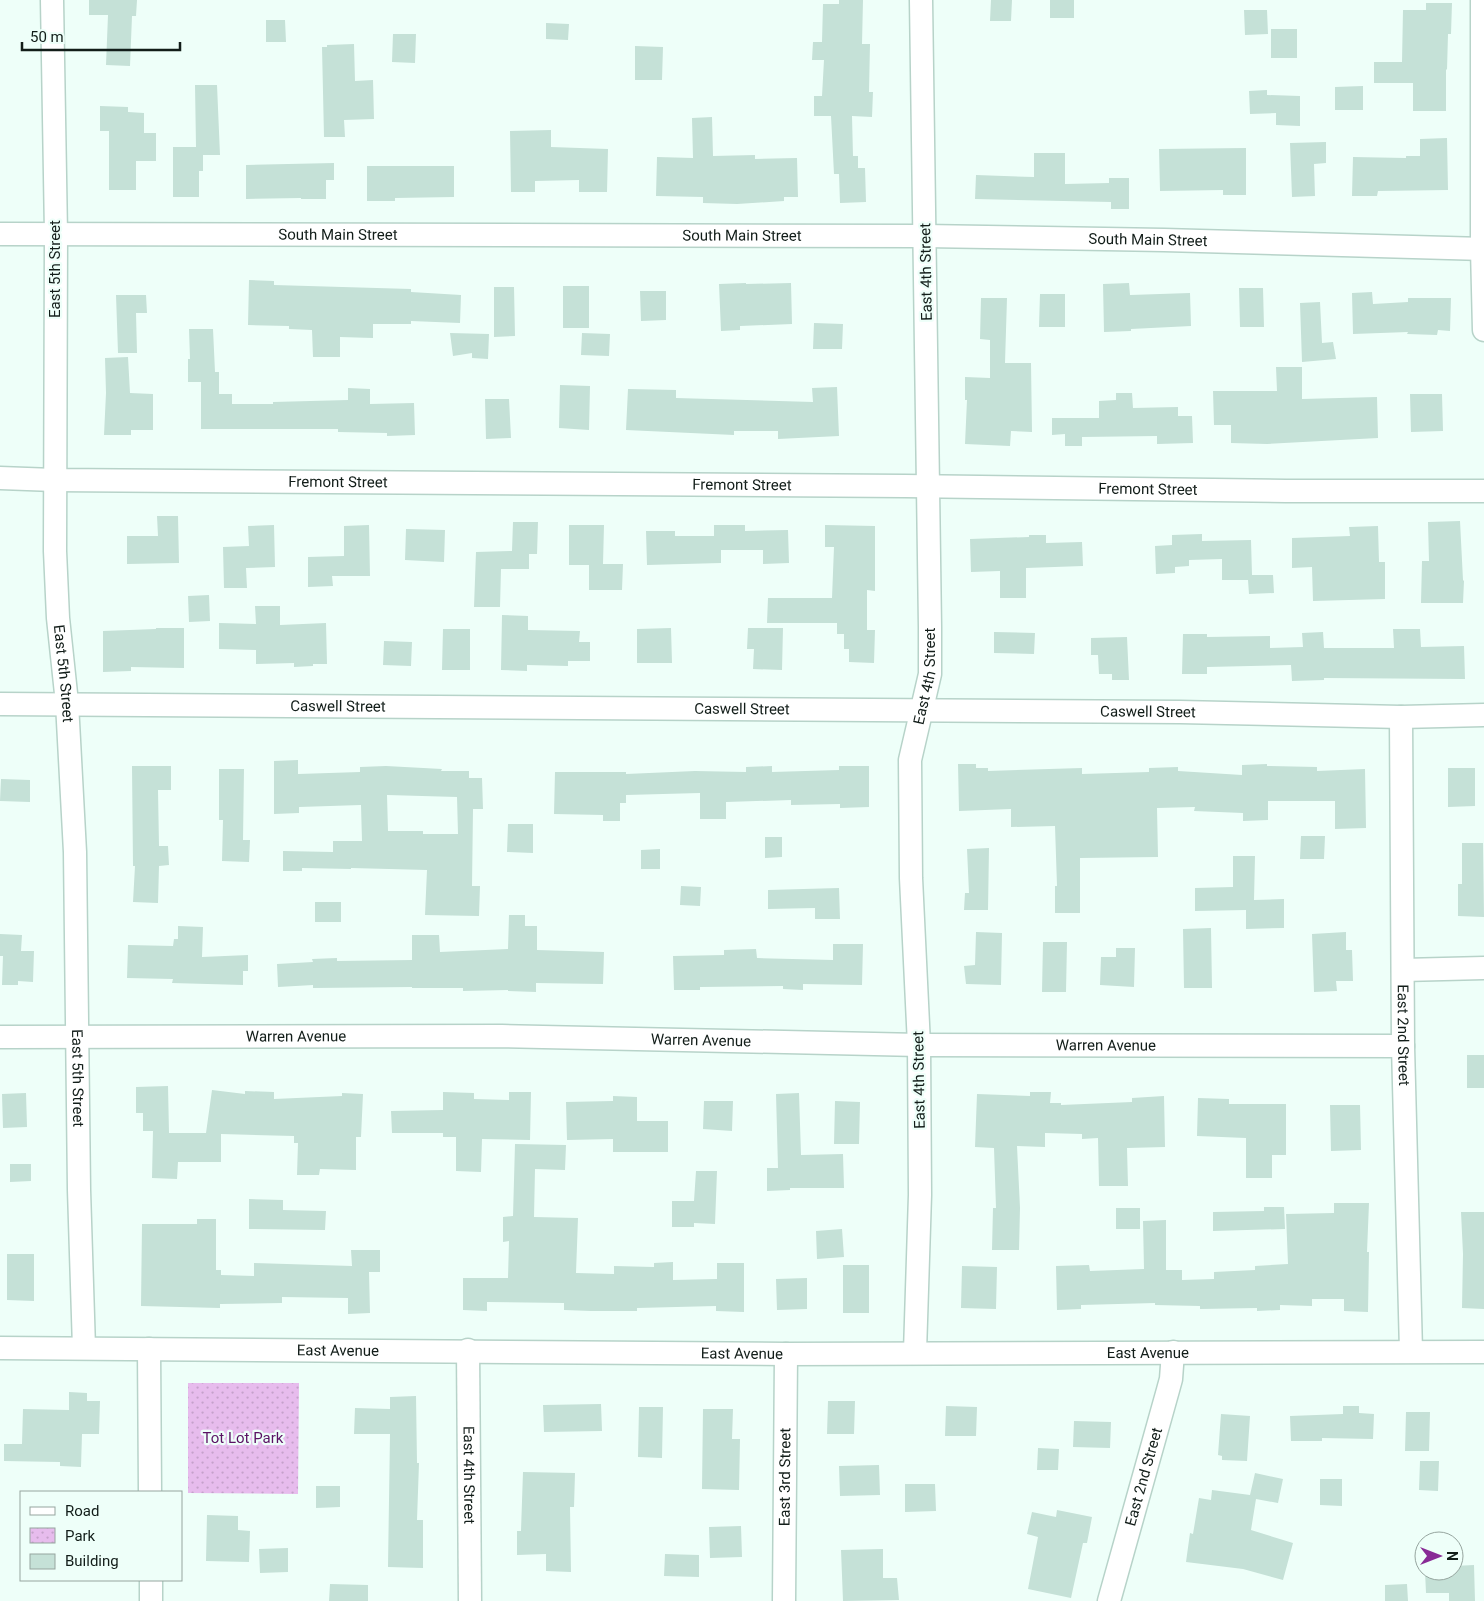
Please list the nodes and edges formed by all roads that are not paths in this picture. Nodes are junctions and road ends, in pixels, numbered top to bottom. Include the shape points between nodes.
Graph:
1 (52, 0) edge
2 (920, 0) edge
3 (1482, 0) edge
4 (0, 234) edge
5 (56, 234) junction
6 (925, 236) junction
7 (1483, 249) edge
8 (1484, 330) edge
9 (0, 478) edge
10 (54, 480) junction
11 (928, 486) junction
12 (1484, 491) edge
13 (0, 704) edge
14 (67, 704) junction
15 (922, 712) junction
16 (1484, 715) edge
17 (1401, 717) junction
18 (1484, 968) edge
19 (1403, 970) junction
20 (0, 1037) edge
21 (77, 1038) junction
22 (919, 1045) junction
23 (1403, 1046) junction
24 (0, 1348) edge
25 (84, 1348) junction
26 (149, 1349) junction
27 (468, 1350) junction
28 (1411, 1351) junction
29 (915, 1352) junction
30 (1173, 1352) junction
31 (1484, 1352) edge
32 (786, 1354) junction
33 (150, 1491) edge
34 (150, 1581) edge
35 (151, 1601) edge
36 (470, 1601) edge
37 (784, 1601) edge
38 (1109, 1601) edge

1 - 5 street, East 5th Street
2 - 6 street, East 4th Street
3 - 7 street
4 - 5 street, South Main Street
5 - 6 street, South Main Street
5 - 10 street, East 5th Street
6 - 7 street, South Main Street
6 - 11 street, East 4th Street
7 - 8 street
9 - 10 street, Fremont Street
10 - 11 street, Fremont Street
10 - 14 street, East 5th Street via 58,618
11 - 12 street, Fremont Street
11 - 15 street, East 4th Street via 930,674
13 - 14 street, Caswell Street
14 - 15 street, Caswell Street
14 - 21 street, East 5th Street via 75,852
15 - 17 street, Caswell Street via 1180,712
15 - 22 street, East 4th Street via 910,760 911,878
16 - 17 street, Caswell Street
17 - 19 street, East 2nd Street
18 - 19 street
19 - 23 street, East 2nd Street
20 - 21 street, Warren Avenue
21 - 22 street, Warren Avenue via 502,1036
21 - 25 street, East 5th Street
22 - 23 street, Warren Avenue
22 - 29 street, East 4th Street via 920,1195
23 - 28 street, East 2nd Street
24 - 25 street, East Avenue
25 - 26 street, East Avenue
26 - 27 street, East Avenue
26 - 33 street
27 - 32 street, East Avenue
27 - 36 street, East 4th Street
28 - 30 street, East Avenue
28 - 31 street, East Avenue
29 - 30 street, East Avenue
29 - 32 street, East Avenue
30 - 38 street, East 2nd Street via 1170,1385
32 - 37 street, East 3rd Street
34 - 35 street

